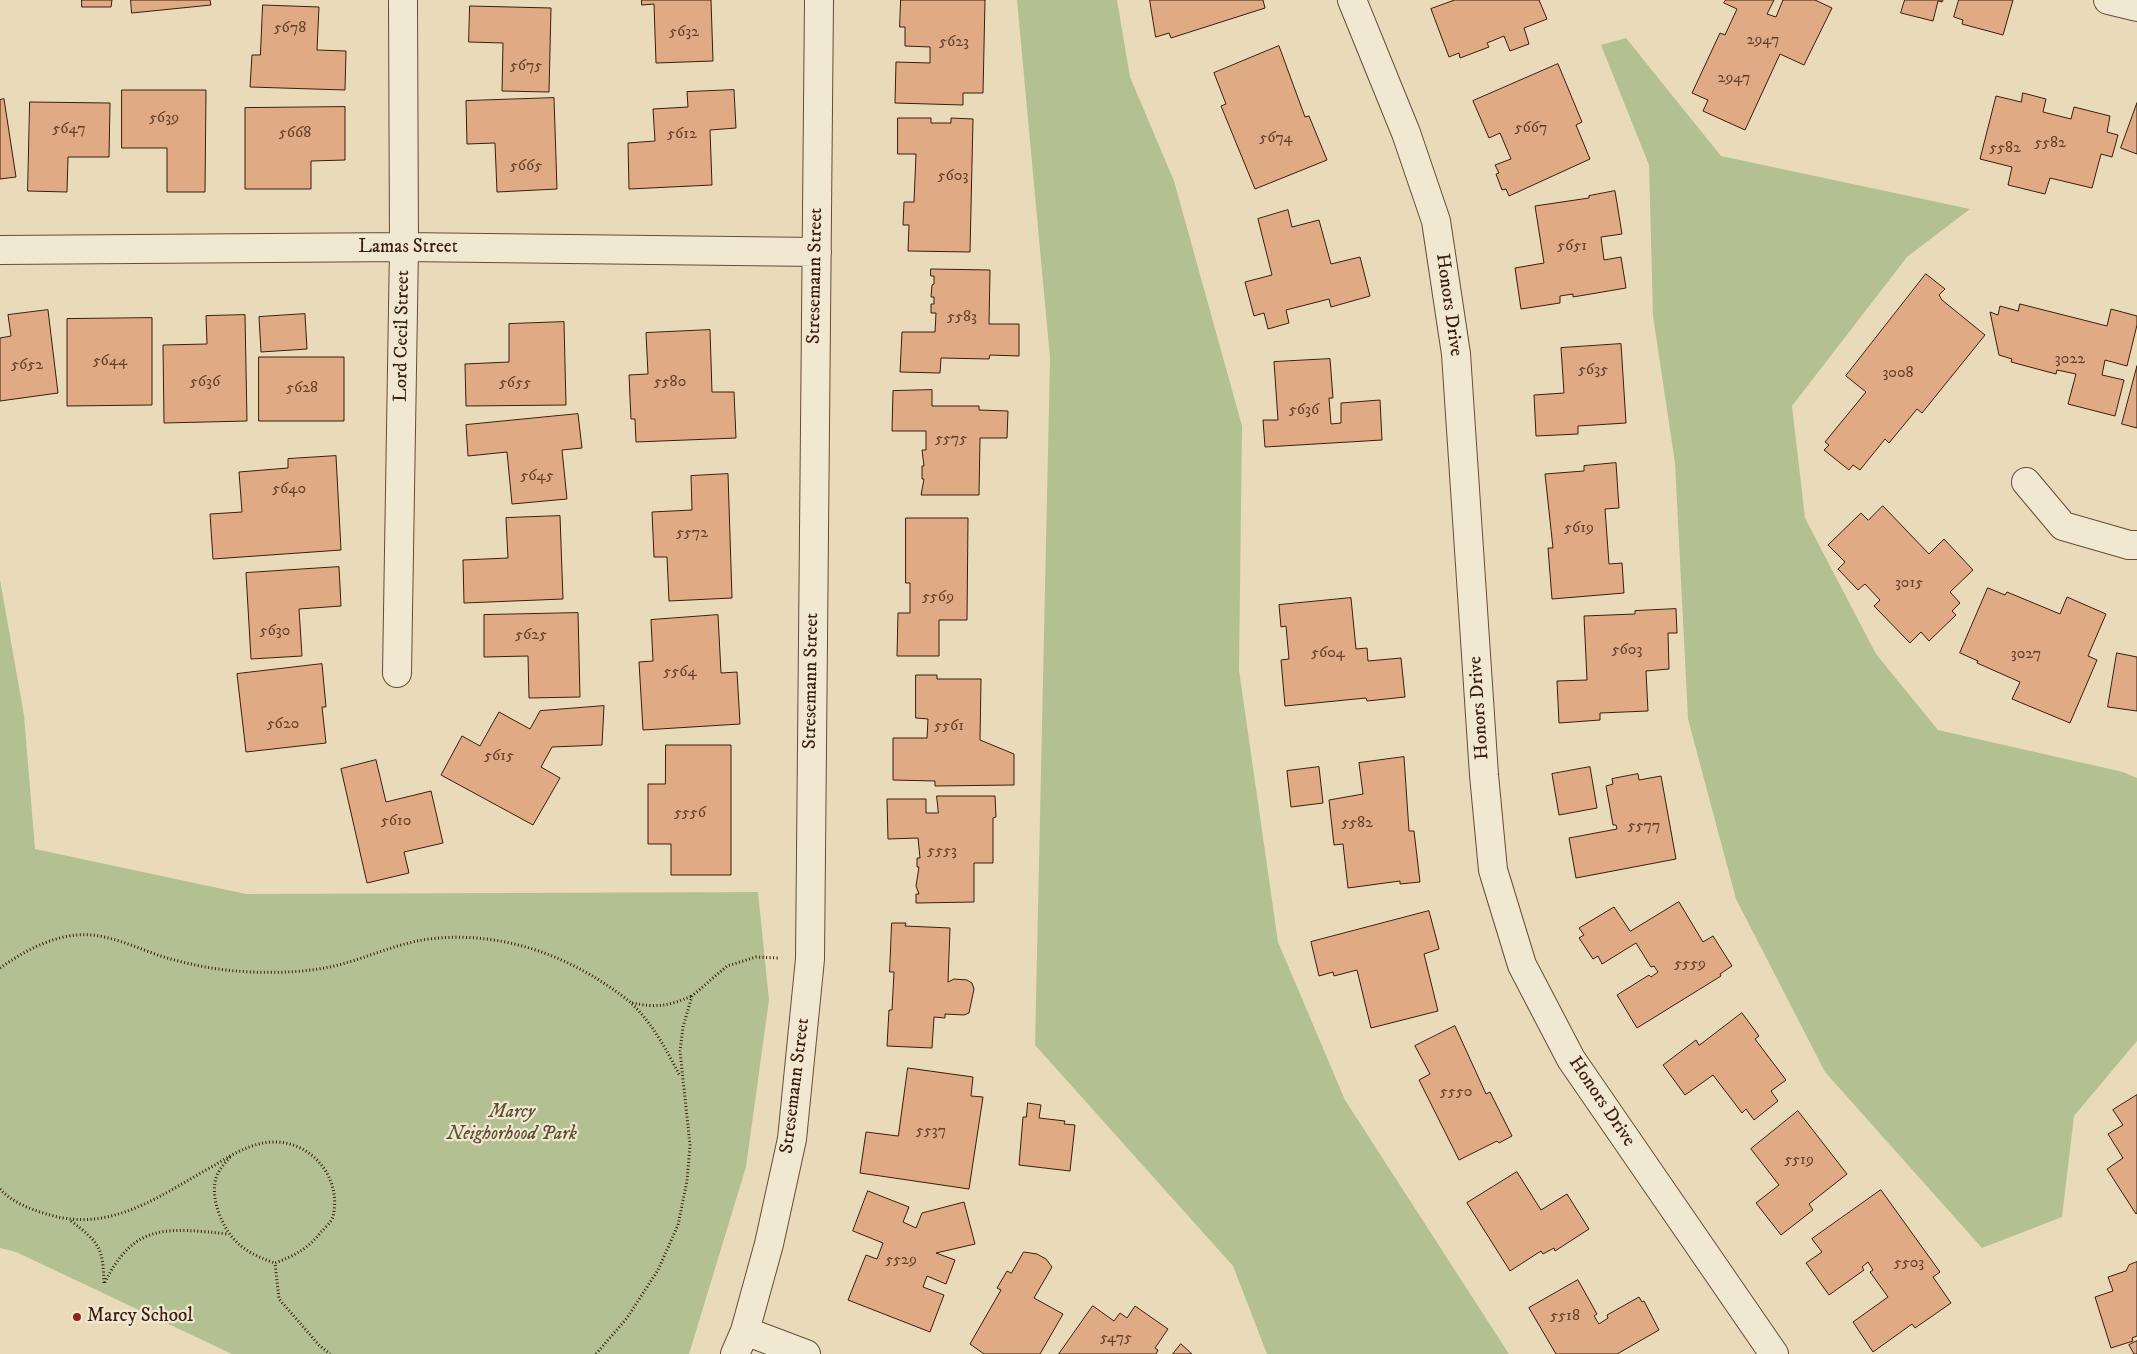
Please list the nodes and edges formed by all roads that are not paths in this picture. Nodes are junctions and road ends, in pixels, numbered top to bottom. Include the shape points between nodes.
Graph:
1 (403, 0) edge
2 (819, 0) edge
3 (1352, 0) edge
4 (2108, 0) edge
5 (2137, 7) edge
6 (404, 247) junction
7 (0, 250) edge
8 (817, 252) junction
9 (2026, 482) dead end
10 (2137, 545) edge
11 (397, 673) dead end
12 (740, 1342) edge
13 (806, 1354) edge
14 (1774, 1354) edge

1 - 6 street, Lord Cecil Street
2 - 8 street, Stresemann Street
3 - 14 street, Honors Drive via 1406,134 1436,221 1456,354 1493,870 1522,965 1571,1059
4 - 5 street
6 - 7 street, Lamas Street
6 - 8 street, Lamas Street
6 - 11 street, Lord Cecil Street
8 - 12 street, Stresemann Street via 810,960 792,1138 769,1244
9 - 10 street via 2063,526
12 - 13 street

